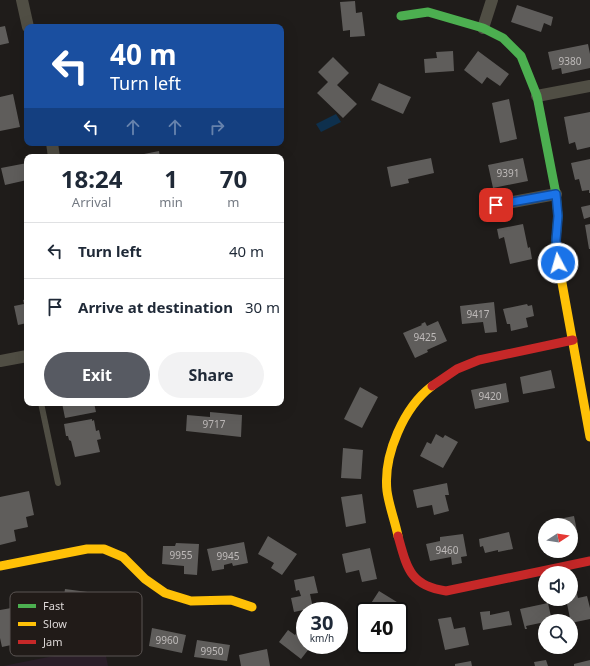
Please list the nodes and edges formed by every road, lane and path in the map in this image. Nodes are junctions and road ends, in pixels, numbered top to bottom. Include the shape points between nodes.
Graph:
1 (22, 0) edge
2 (492, 0) edge
3 (401, 16) dead end
4 (27, 24) edge
5 (482, 28) junction
6 (590, 86) edge
7 (538, 96) junction
8 (556, 194) junction
9 (496, 205) dead end
10 (572, 340) junction
11 (24, 357) edge
12 (0, 361) edge
13 (42, 406) edge
14 (590, 437) edge
15 (58, 484) dead end
16 (590, 561) edge
17 (0, 566) edge
18 (252, 607) dead end

1 - 4 street
2 - 5 street
3 - 5 street via 428,12
5 - 7 street via 503,38 520,56
6 - 7 street
7 - 8 street
8 - 9 street
8 - 10 street via 558,263
10 - 14 street
10 - 16 street via 479,360 454,371 424,392 394,441 388,468 387,490 406,564 415,579 437,591
11 - 12 street
13 - 15 lane
17 - 18 street via 87,549 104,549 123,557 145,579 165,593 191,601 231,600

